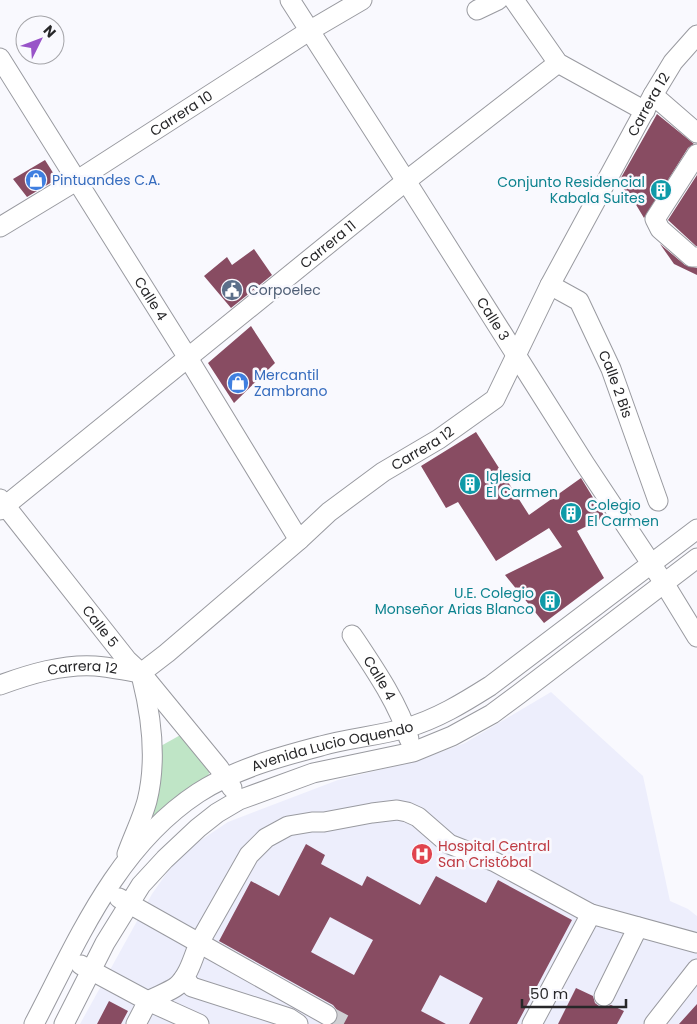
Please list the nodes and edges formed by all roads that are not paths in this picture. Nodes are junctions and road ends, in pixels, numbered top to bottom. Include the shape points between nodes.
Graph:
1 (290, 0) edge
2 (362, 0) edge
3 (498, 0) edge
4 (514, 0) edge
5 (477, 10) dead end
6 (309, 31) junction
7 (697, 35) edge
8 (0, 58) edge
9 (558, 63) junction
10 (649, 103) junction
11 (697, 133) edge
12 (697, 154) edge
13 (76, 181) junction
14 (406, 181) junction
15 (0, 227) edge
16 (697, 257) edge
17 (550, 285) junction
18 (517, 356) junction
19 (188, 358) junction
20 (658, 501) dead end
21 (2, 504) edge
22 (697, 529) edge
23 (299, 540) junction
24 (697, 558) edge
25 (650, 563) junction
26 (664, 583) junction
27 (352, 635) dead end
28 (697, 638) edge
29 (141, 673) junction
30 (0, 685) edge
31 (406, 728) junction
32 (187, 729) junction
33 (153, 738) junction
34 (413, 752) junction
35 (225, 778) junction
36 (239, 800) junction
37 (123, 864) junction
38 (106, 891) junction
39 (129, 903) junction
40 (591, 914) junction
41 (638, 927) junction
42 (675, 937) junction
43 (199, 943) junction
44 (697, 944) edge
45 (68, 959) junction
46 (91, 970) junction
47 (692, 975) edge
48 (184, 978) junction
49 (604, 996) dead end
50 (148, 1001) junction
51 (327, 1015) tunnel mouth
52 (34, 1024) edge
53 (64, 1024) edge
54 (136, 1024) edge
55 (199, 1024) edge
56 (298, 1024) edge
57 (532, 1024) edge
58 (654, 1024) edge

1 - 6 street, Calle 3
2 - 6 street, Carrera 10
3 - 5 street
4 - 9 street
6 - 13 street, Carrera 10
6 - 14 street, Calle 3
7 - 10 street, Carrera 12 via 673,62
8 - 13 street, Calle 4
9 - 10 street
9 - 14 street, Carrera 11
10 - 11 street
10 - 17 street, Carrera 12
12 - 16 street via 655,219 673,240 692,257
13 - 15 street, Carrera 10
13 - 19 street, Calle 4
14 - 18 street, Calle 3
14 - 19 street, Carrera 11
17 - 18 street, Carrera 12
17 - 20 street, Calle 2 Bis via 579,301 591,324
18 - 23 street, Carrera 12 via 495,398 439,439 382,472 329,512
18 - 25 street, Calle 3
19 - 21 street, Carrera 11
19 - 23 street, Calle 4
21 - 29 street, Calle 5 via 127,660
22 - 25 street, Avenida Lucio Oquendo
23 - 29 street, Carrera 12
24 - 26 street, Avenida Lucio Oquendo
25 - 26 street, Calle 3
25 - 31 street, Avenida Lucio Oquendo via 490,686 458,707
26 - 28 street, Calle 3
26 - 34 street, Avenida Lucio Oquendo via 492,714
27 - 31 street, Calle 4
29 - 30 street, Carrera 12 via 94,666 62,668 29,674
29 - 32 street, Calle 5
29 - 33 street
31 - 34 street, Calle 4
31 - 35 street, Avenida Lucio Oquendo via 322,745
32 - 33 street via 172,720 163,720 156,726
32 - 35 street, Calle 5
33 - 37 street via 147,801
34 - 36 street, Avenida Lucio Oquendo via 313,773
35 - 36 street, Calle 5
35 - 37 street, Avenida Lucio Oquendo via 198,793 160,824
36 - 39 street, Avenida Lucio Oquendo via 187,838 159,865
37 - 38 street, Avenida Lucio Oquendo
38 - 39 street
38 - 45 street, Avenida Lucio Oquendo
39 - 43 street
39 - 46 street, Avenida Lucio Oquendo
40 - 41 street
40 - 43 street via 495,862 449,844 418,817 397,810 300,823 276,831 249,855
40 - 57 street
41 - 42 street
41 - 49 street
42 - 44 street
42 - 47 street via 689,954
43 - 48 street
43 - 51 street
45 - 46 street
45 - 52 street, Avenida Lucio Oquendo
46 - 50 street
46 - 53 street, Avenida Lucio Oquendo
47 - 58 street
48 - 50 street via 176,987
48 - 56 street via 192,987
50 - 54 street
50 - 55 street

